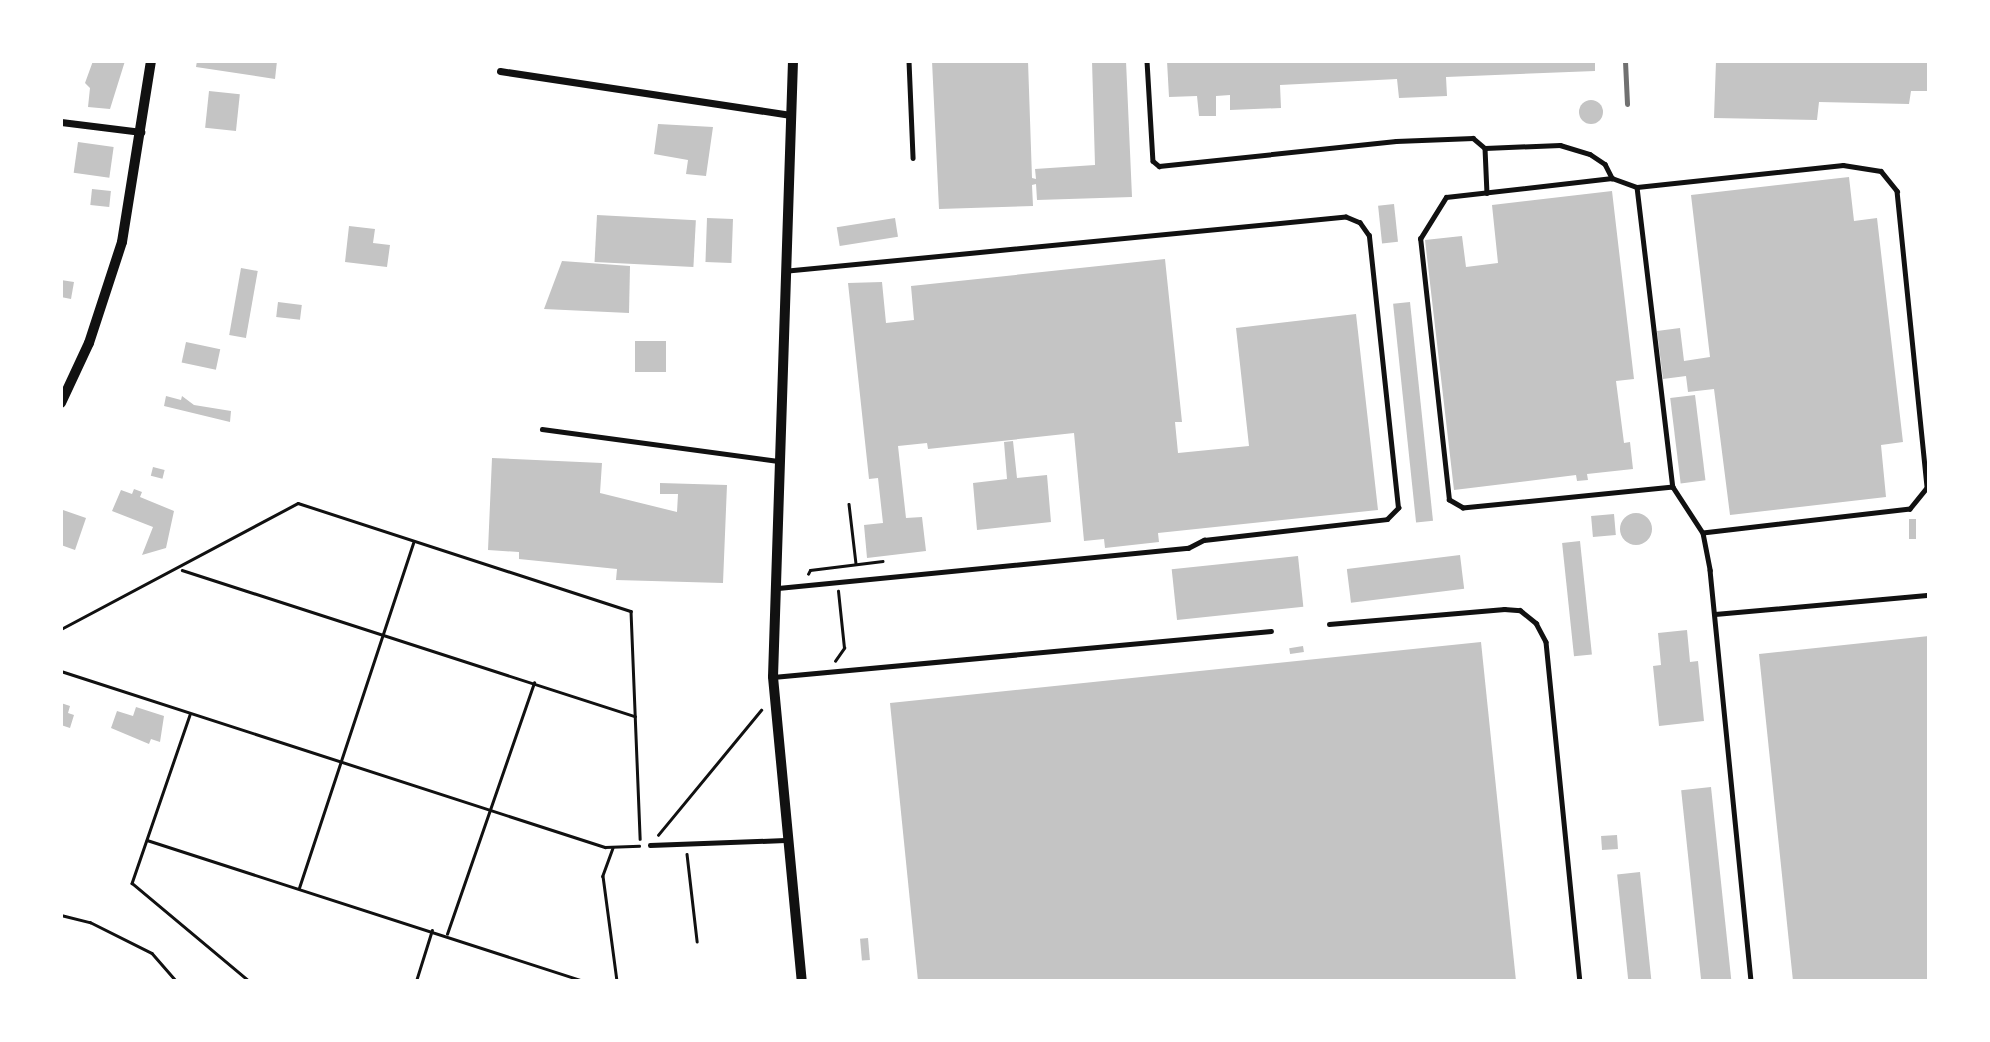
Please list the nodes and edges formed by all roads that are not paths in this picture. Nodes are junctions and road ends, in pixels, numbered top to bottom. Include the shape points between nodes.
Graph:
1 (151, 61) edge
2 (793, 61) edge
3 (909, 61) edge
4 (1147, 61) edge
5 (499, 71) dead end
6 (791, 115) junction
7 (61, 122) edge
8 (141, 133) junction
9 (1485, 148) junction
10 (914, 158) dead end
11 (1612, 178) junction
12 (1637, 187) junction
13 (1487, 193) junction
14 (785, 272) junction
15 (61, 402) edge
16 (542, 429) dead end
17 (778, 461) junction
18 (1672, 487) junction
19 (1703, 533) junction
20 (773, 588) junction
21 (1929, 596) edge
22 (1715, 614) junction
23 (1329, 624) dead end
24 (1271, 631) dead end
25 (773, 677) junction
26 (785, 840) junction
27 (650, 845) road end
28 (802, 981) edge
29 (1580, 981) edge
30 (1751, 981) edge

1 - 8 street
2 - 6 street
3 - 10 lane
4 - 9 lane via 1153,161 1159,166 1396,141 1474,138
5 - 6 street
6 - 14 street
7 - 8 street
8 - 15 street via 112,277
9 - 11 lane via 1560,145 1590,154 1605,164
9 - 13 lane
11 - 12 lane
11 - 13 lane
12 - 18 lane
12 - 19 lane via 1843,165 1881,171 1897,191 1927,488 1910,509
13 - 18 lane via 1446,197 1420,239 1449,500 1463,508
14 - 17 street
14 - 20 lane via 1346,216 1360,223 1369,236 1398,508 1394,517 1204,540 1188,548
16 - 17 lane
17 - 20 street
18 - 19 lane
19 - 22 lane
20 - 25 street
21 - 22 lane
22 - 30 lane
23 - 29 lane via 1504,609 1520,610 1536,622 1546,642
24 - 25 lane
25 - 26 street
26 - 27 lane
26 - 28 street

